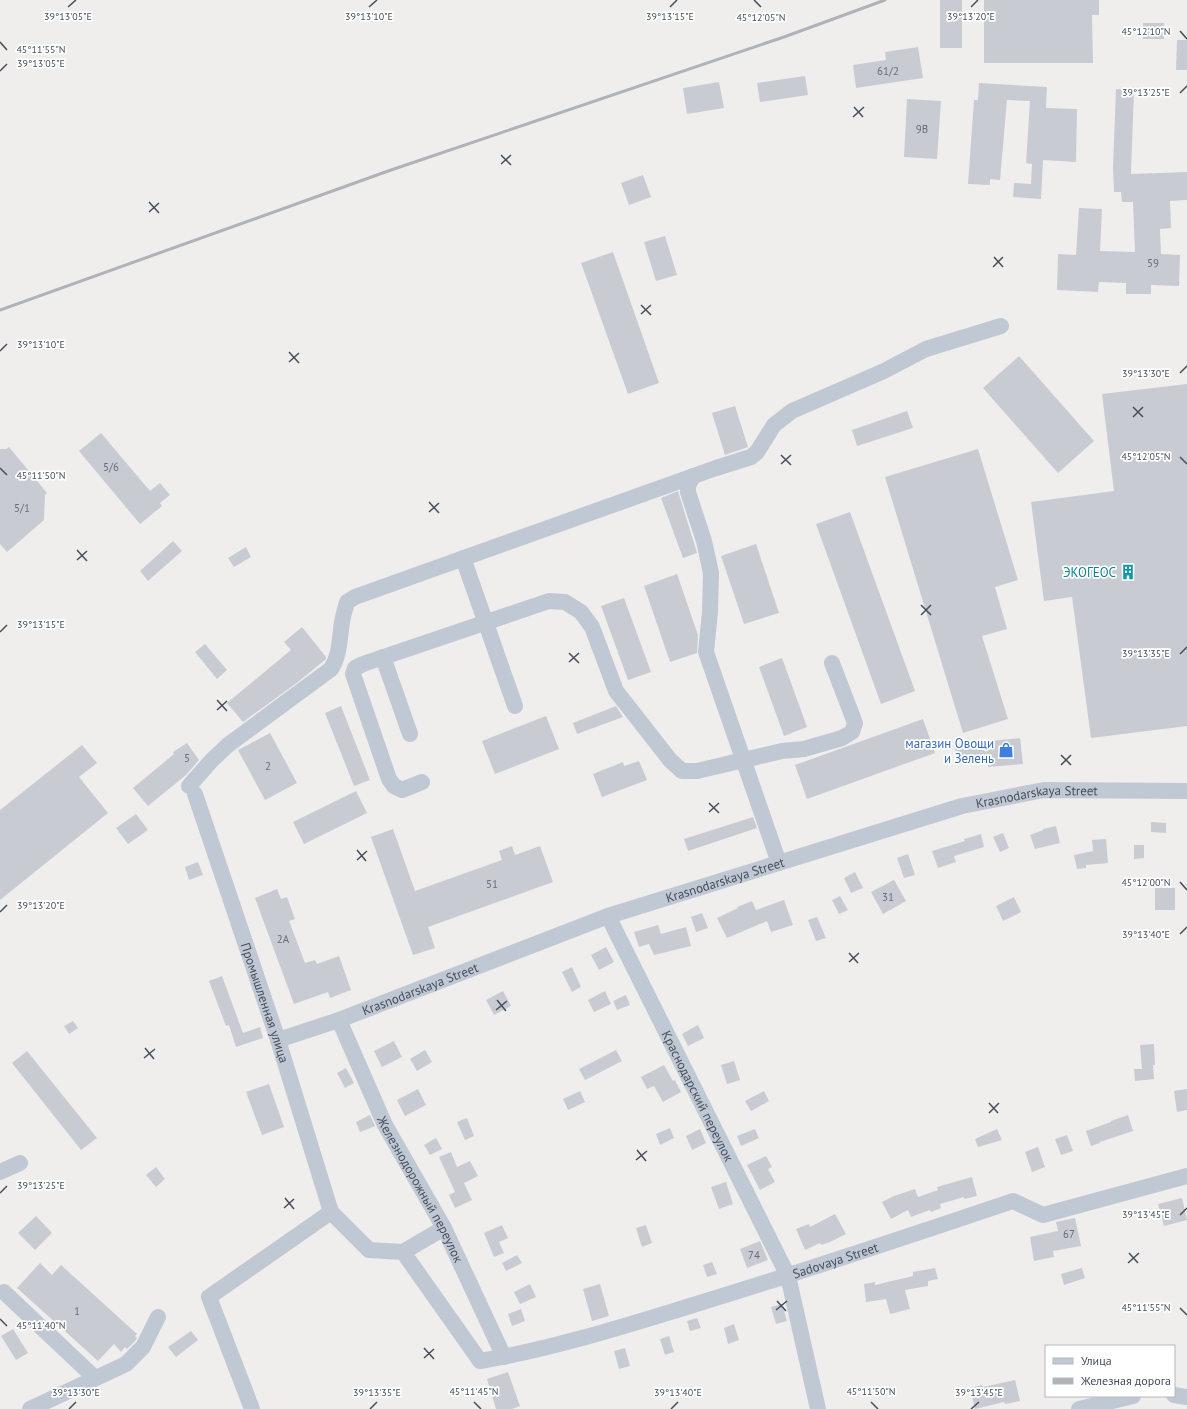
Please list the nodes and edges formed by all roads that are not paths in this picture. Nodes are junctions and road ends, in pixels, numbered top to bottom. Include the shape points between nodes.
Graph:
1 (1001, 326) dead end
2 (693, 476) junction
3 (463, 558) junction
4 (486, 623) junction
5 (383, 657) junction
6 (832, 663) dead end
7 (515, 706) dead end
8 (410, 734) dead end
9 (743, 761) junction
10 (422, 782) dead end
11 (1187, 791) edge
12 (779, 863) junction
13 (608, 916) junction
14 (339, 1020) junction
15 (278, 1040) junction
16 (20, 1163) dead end
17 (0, 1172) edge
18 (1187, 1176) edge
19 (331, 1212) junction
20 (444, 1228) junction
21 (403, 1252) junction
22 (788, 1276) junction
23 (4, 1292) dead end
24 (158, 1317) dead end
25 (504, 1357) junction
26 (95, 1378) junction
27 (1175, 1395) edge
28 (1129, 1397) edge
29 (1187, 1397) edge
30 (30, 1409) edge
31 (252, 1409) edge
32 (818, 1409) edge
33 (1079, 1409) edge

1 - 2 street via 926,349 884,371 792,411 774,425 751,457
2 - 3 street
2 - 9 street via 688,492 704,541 711,573 706,652
3 - 4 street
3 - 15 street, Промышленная улица via 347,602 342,617 338,654 331,669 228,745 212,760 192,790
4 - 5 street
4 - 7 street
4 - 9 street via 549,601 565,602 581,612 592,627 616,692 670,760 682,771 696,771
5 - 8 street
5 - 10 street via 356,668 353,674 389,779 394,786 402,790
6 - 9 street via 855,723 852,732 842,738 804,749 782,750
9 - 12 street
11 - 12 street, Krasnodarskaya Street via 1044,790 962,806
12 - 13 street, Krasnodarskaya Street
13 - 14 street, Krasnodarskaya Street
13 - 22 street, Краснодарский переулок
14 - 15 street, Krasnodarskaya Street
14 - 20 street, Железнодорожный переулок via 385,1125
15 - 19 street, Промышленная улица
16 - 17 street
18 - 22 street, Sadovaya Street via 1043,1215 1013,1201
19 - 21 street via 369,1250
19 - 31 street via 209,1297
20 - 21 street
20 - 25 street, Железнодорожный переулок
21 - 25 street, Sadovaya Street via 480,1361
22 - 25 street, Sadovaya Street via 578,1340
22 - 32 street, Краснодарский переулок
23 - 26 street
24 - 26 street via 143,1347 126,1364
26 - 30 street
27 - 29 street
28 - 33 street

